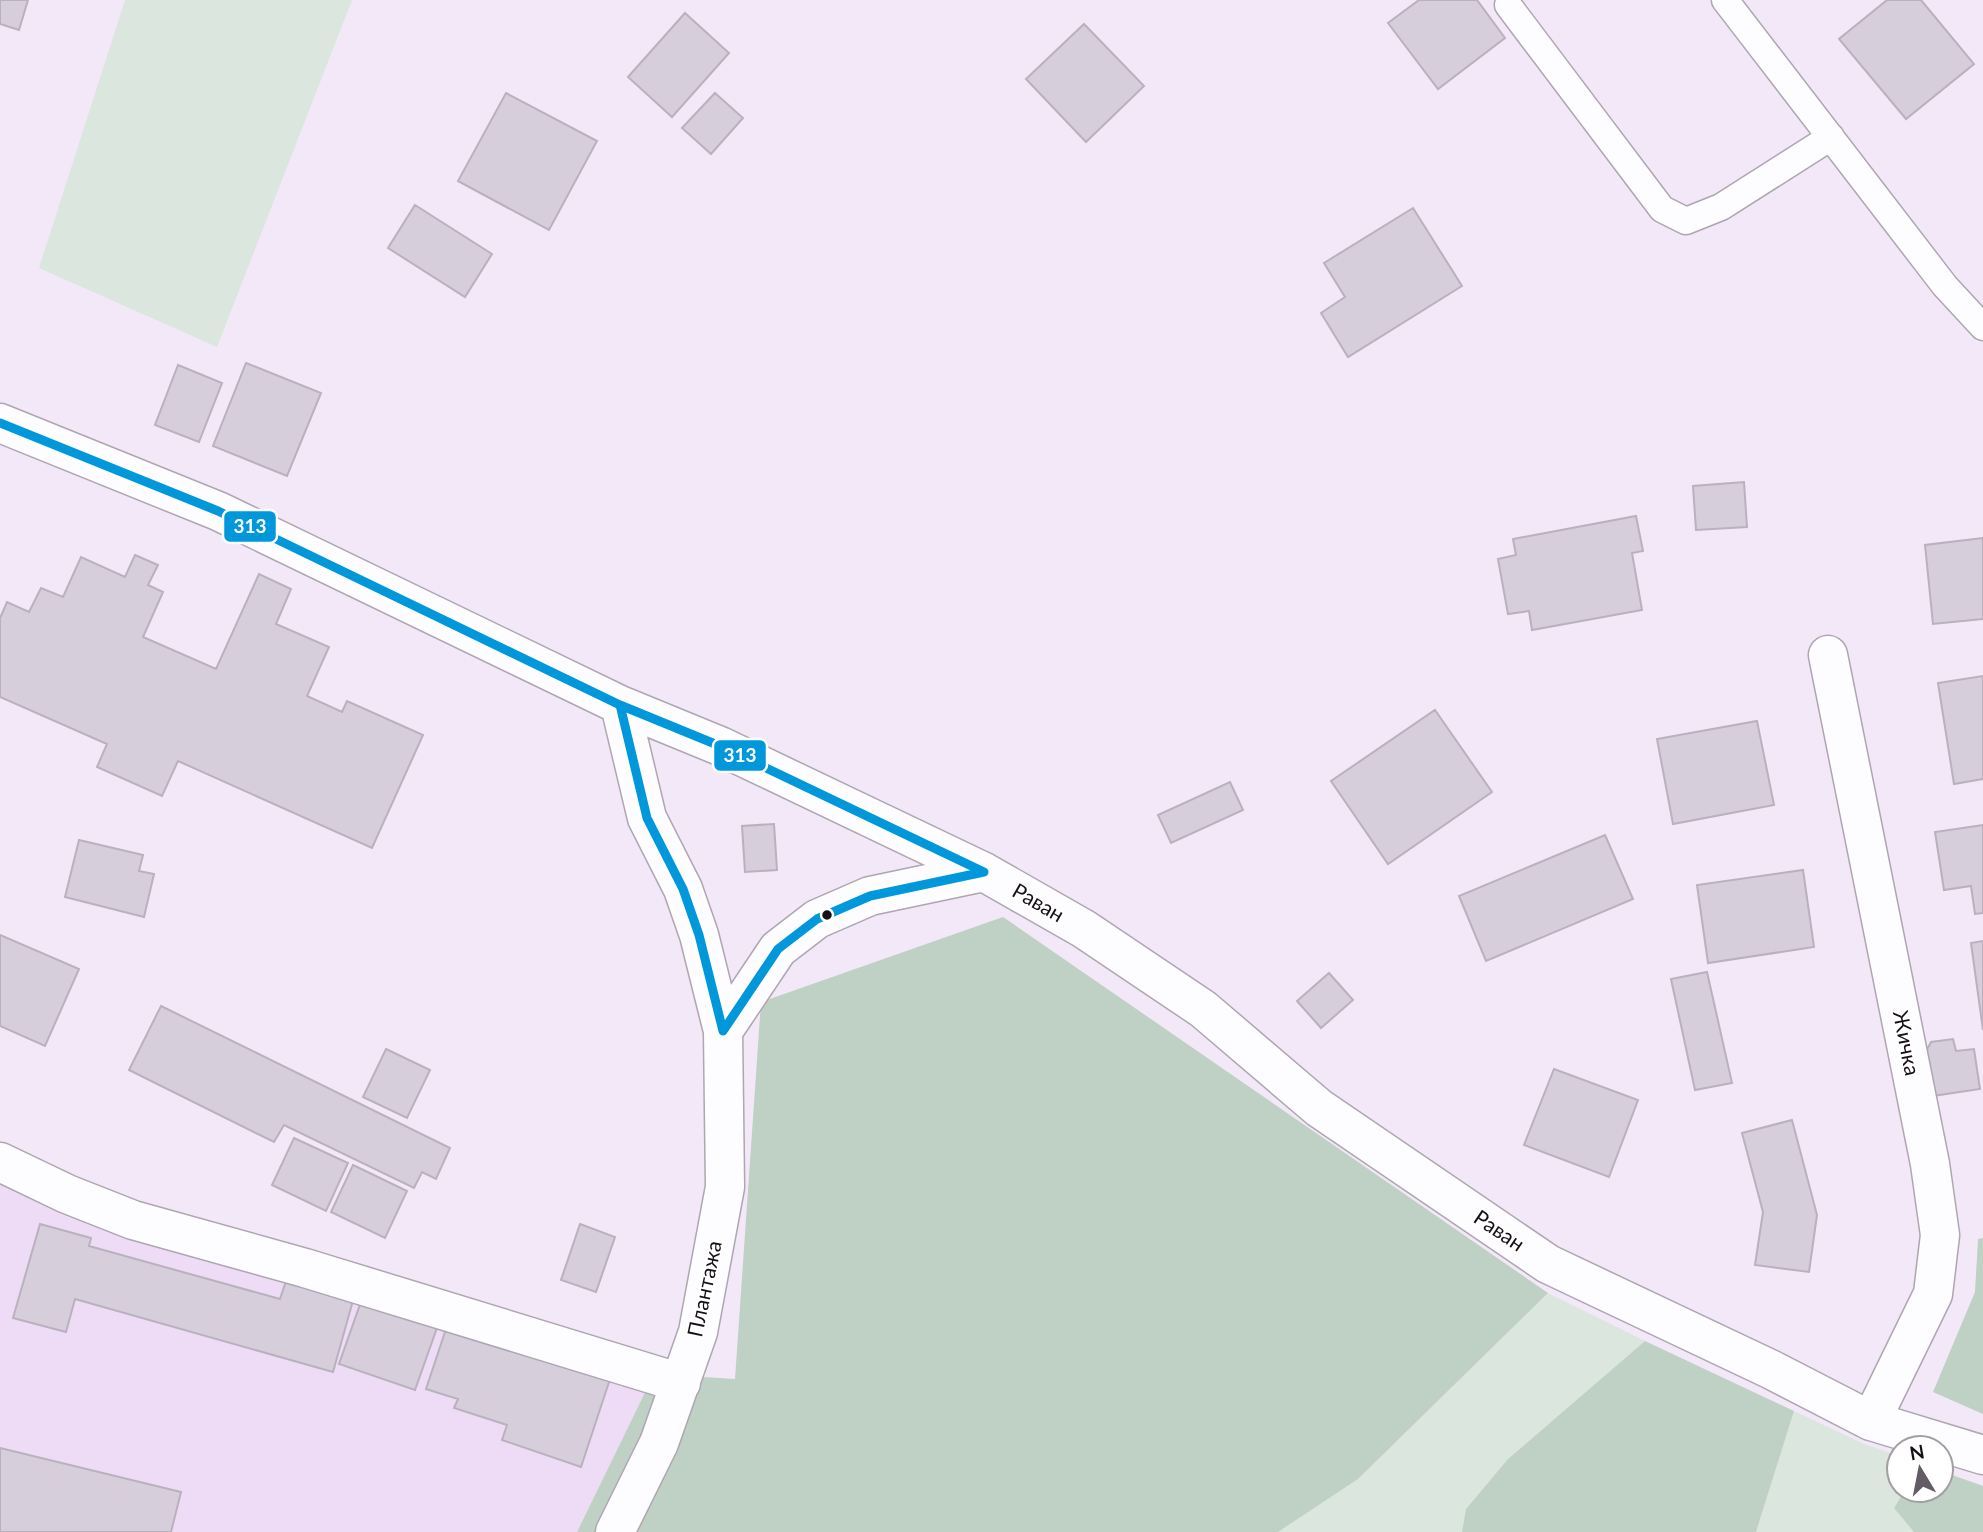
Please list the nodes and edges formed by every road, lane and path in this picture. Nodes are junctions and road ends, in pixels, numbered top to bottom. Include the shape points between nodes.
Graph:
1 (1725, 0) edge
2 (1508, 5) dead end
3 (1831, 137) junction
4 (1983, 327) edge
5 (0, 423) edge
6 (1828, 655) dead end
7 (620, 705) junction
8 (984, 872) junction
9 (723, 1031) junction
10 (0, 1162) edge
11 (681, 1383) junction
12 (1871, 1421) junction
13 (1983, 1455) edge
14 (615, 1532) edge

1 - 3 lane
2 - 3 lane via 1662,209 1686,221 1721,207
3 - 4 lane via 1945,286
5 - 7 street, Раван via 218,511
6 - 12 street, Жичка via 1930,1164 1940,1235 1933,1294
7 - 8 street, Раван via 720,746
7 - 9 street, Плантажа via 647,818 683,889
8 - 9 street via 870,896 817,919 778,949
8 - 12 street, Раван via 1084,929 1203,1009 1319,1108 1548,1264
9 - 11 street, Плантажа via 725,1187 698,1332
10 - 11 street via 133,1220
11 - 14 street, Плантажа via 659,1443
12 - 13 street, Раван

